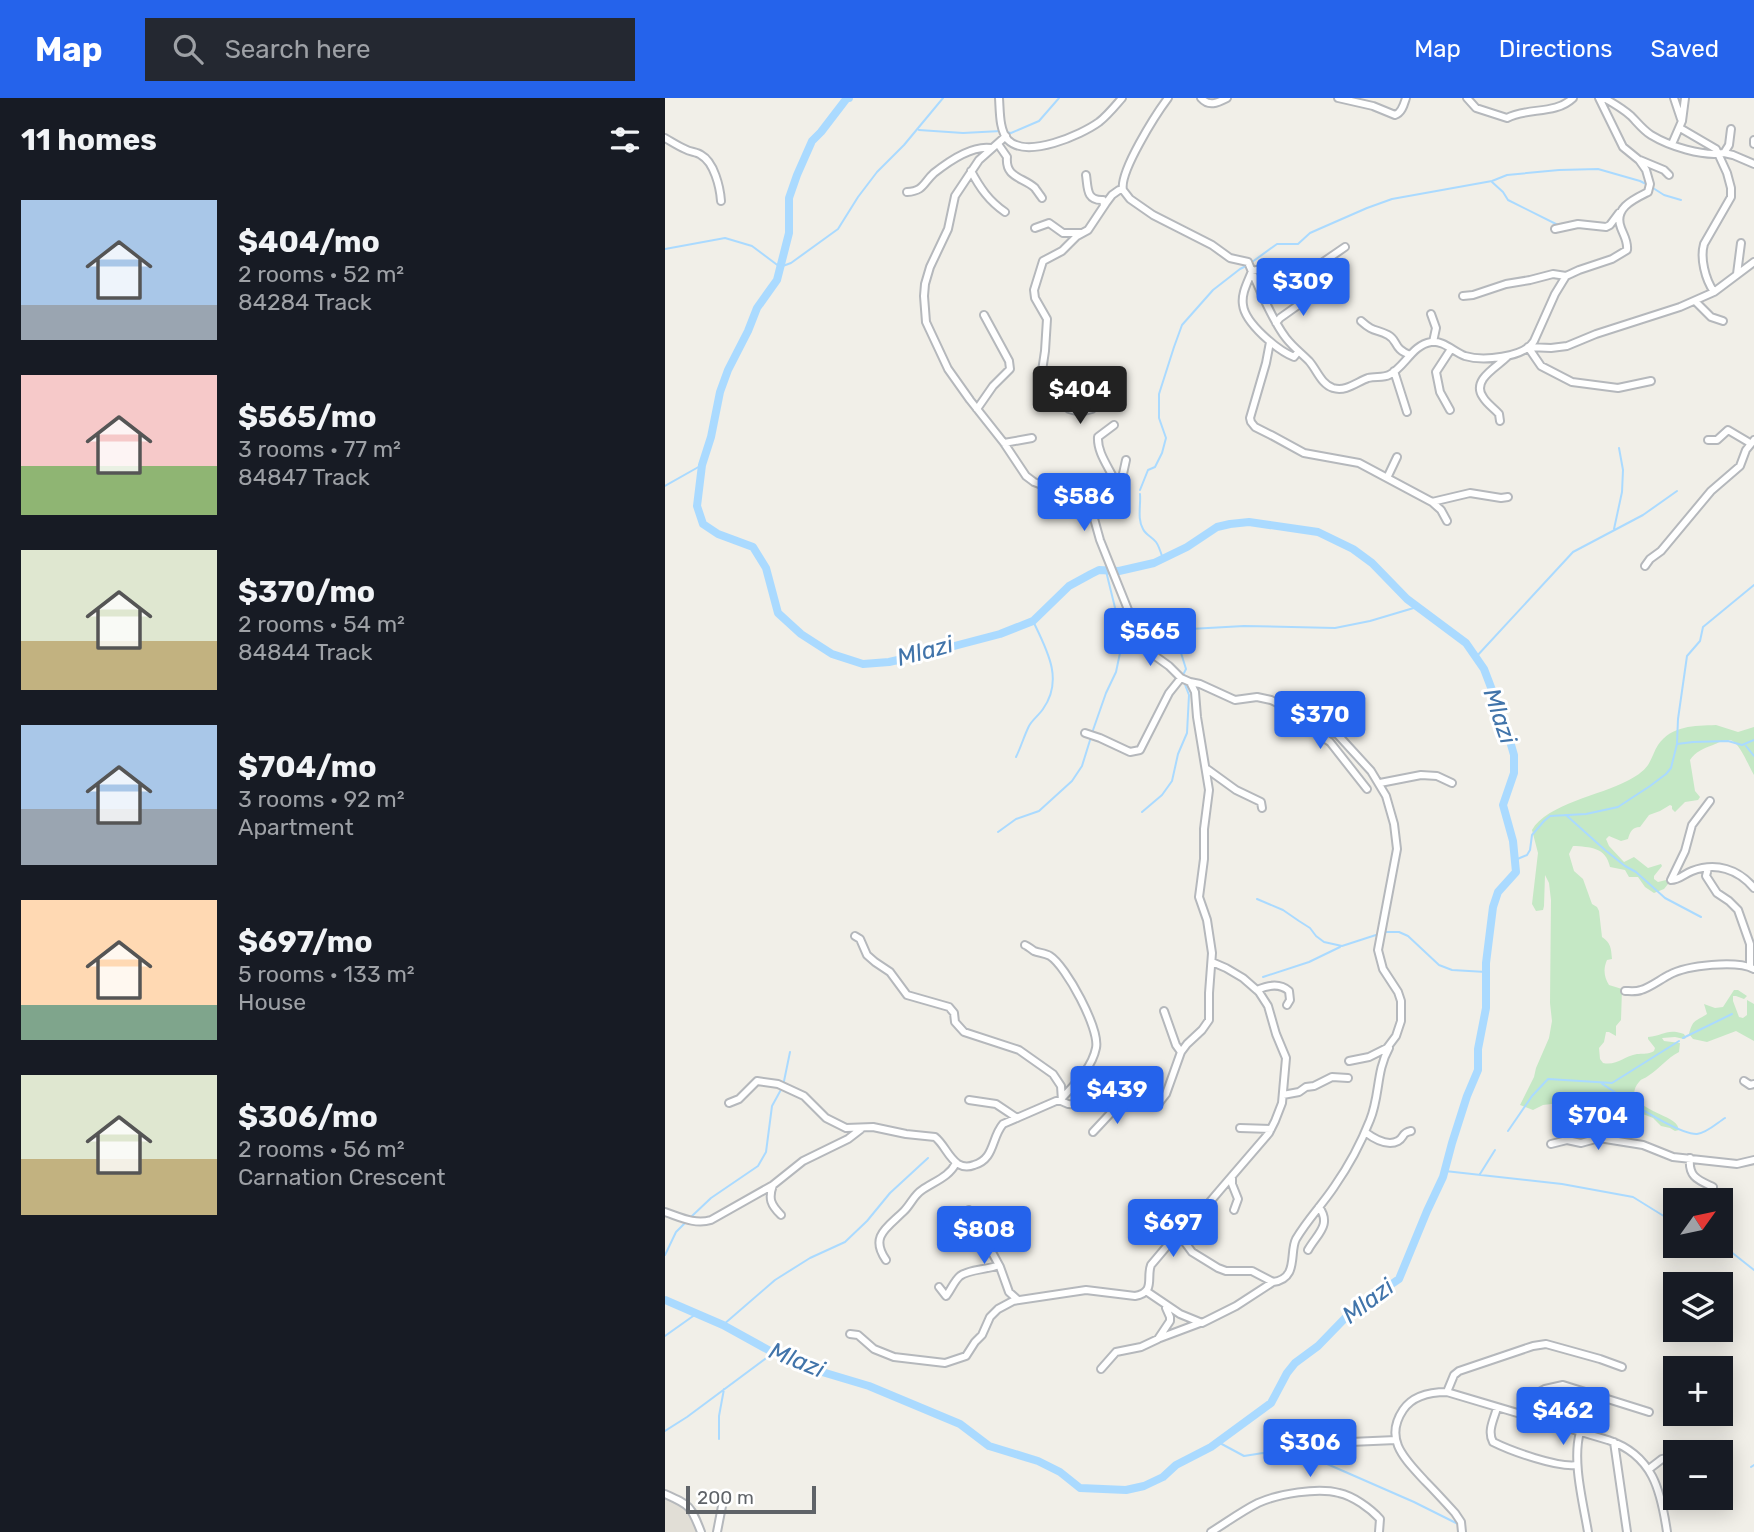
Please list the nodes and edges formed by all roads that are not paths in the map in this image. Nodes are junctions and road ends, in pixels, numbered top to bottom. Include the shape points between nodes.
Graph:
1 (999, 98) edge
2 (1122, 98) edge
3 (1168, 98) edge
4 (1201, 98) edge
5 (1227, 98) edge
6 (1339, 98) edge
7 (1406, 98) edge
8 (1467, 98) edge
9 (1573, 98) edge
10 (1601, 98) edge
11 (1674, 98) edge
12 (1685, 98) edge
13 (1681, 125) junction
14 (1731, 128) dead end
15 (1006, 136) junction
16 (665, 138) edge
17 (1672, 144) junction
18 (994, 146) junction
19 (1721, 154) junction
20 (1639, 160) junction
21 (1754, 164) edge
22 (971, 171) junction
23 (1086, 175) dead end
24 (1669, 175) dead end
25 (1123, 190) junction
26 (907, 192) dead end
27 (1042, 198) dead end
28 (721, 201) dead end
29 (1104, 205) junction
30 (1005, 212) dead end
31 (1620, 212) junction
32 (1035, 229) dead end
33 (1555, 229) dead end
34 (1083, 233) junction
35 (1741, 243) dead end
36 (1345, 247) dead end
37 (1738, 260) junction
38 (1751, 264) edge
39 (1252, 271) junction
40 (1737, 274) junction
41 (1566, 276) junction
42 (1714, 292) junction
43 (1311, 296) dead end
44 (1463, 296) dead end
45 (1695, 301) junction
46 (1431, 314) dead end
47 (984, 315) dead end
48 (1361, 321) dead end
49 (1723, 321) dead end
50 (1276, 323) junction
51 (1270, 342) junction
52 (1433, 342) junction
53 (1528, 347) junction
54 (1451, 349) junction
55 (1298, 352) junction
56 (1410, 355) junction
57 (1509, 355) junction
58 (1394, 371) junction
59 (1651, 381) dead end
60 (977, 409) junction
61 (1092, 410) dead end
62 (1450, 410) dead end
63 (1407, 412) dead end
64 (1500, 421) dead end
65 (1114, 425) dead end
66 (1033, 438) dead end
67 (1707, 439) dead end
68 (1752, 442) edge
69 (1005, 443) junction
70 (1397, 457) dead end
71 (1126, 460) dead end
72 (1387, 478) junction
73 (1114, 484) junction
74 (1077, 490) junction
75 (1508, 497) dead end
76 (1432, 502) junction
77 (1447, 521) dead end
78 (1645, 566) dead end
79 (1181, 678) junction
80 (1191, 682) junction
81 (1283, 706) junction
82 (1085, 733) dead end
83 (1207, 769) junction
84 (1380, 783) junction
85 (1452, 783) dead end
86 (1367, 789) dead end
87 (1710, 801) dead end
88 (1262, 808) dead end
89 (1708, 868) junction
90 (1754, 888) edge
91 (855, 936) dead end
92 (1752, 940) edge
93 (1025, 945) dead end
94 (1212, 962) junction
95 (1752, 968) edge
96 (1257, 990) junction
97 (1625, 991) dead end
98 (1287, 1004) dead end
99 (1164, 1011) dead end
100 (1392, 1043) junction
101 (1181, 1052) junction
102 (1349, 1061) dead end
103 (1348, 1078) dead end
104 (1744, 1081) dead end
105 (1754, 1084) edge
106 (1283, 1095) junction
107 (1062, 1099) junction
108 (969, 1100) dead end
109 (1122, 1101) junction
110 (729, 1103) dead end
111 (1017, 1118) junction
112 (863, 1128) junction
113 (1240, 1128) dead end
114 (1271, 1129) junction
115 (1411, 1131) dead end
116 (1093, 1132) dead end
117 (1365, 1132) junction
118 (1551, 1144) dead end
119 (1690, 1158) junction
120 (1754, 1160) edge
121 (956, 1163) junction
122 (1232, 1174) junction
123 (773, 1185) junction
124 (1713, 1187) dead end
125 (1318, 1207) junction
126 (969, 1210) dead end
127 (1234, 1210) dead end
128 (667, 1215) edge
129 (781, 1215) dead end
130 (1178, 1233) junction
131 (1308, 1250) dead end
132 (886, 1260) dead end
133 (999, 1265) junction
134 (1273, 1282) junction
135 (939, 1287) dead end
136 (1146, 1291) junction
137 (1018, 1300) junction
138 (1166, 1306) junction
139 (1200, 1323) junction
140 (850, 1334) dead end
141 (1158, 1339) junction
142 (1622, 1367) dead end
143 (1101, 1369) dead end
144 (1447, 1392) junction
145 (1497, 1408) junction
146 (1649, 1412) dead end
147 (1527, 1415) junction
148 (1580, 1432) junction
149 (1396, 1440) junction
150 (1614, 1442) junction
151 (1327, 1443) dead end
152 (1663, 1459) edge
153 (1577, 1465) junction
154 (1649, 1469) junction
155 (665, 1493) edge
156 (723, 1501) dead end
157 (701, 1532) edge
158 (717, 1532) edge
159 (1212, 1532) edge
160 (1379, 1532) edge
161 (1462, 1532) edge
162 (1588, 1532) edge
163 (1627, 1532) edge
164 (1667, 1532) edge

1 - 15 street
2 - 15 street via 1100,121 1058,141 1023,148
3 - 25 street via 1128,167
4 - 5 street via 1213,104
6 - 7 street via 1395,115
8 - 9 street via 1476,108 1507,118 1554,108
10 - 17 street via 1629,114 1650,134
10 - 20 street via 1623,147
11 - 13 street
12 - 13 street
13 - 17 street
13 - 19 street
14 - 19 street via 1729,145
15 - 18 street
16 - 28 street via 704,157
17 - 19 street
18 - 22 street
18 - 26 street via 968,152 941,168 918,191
18 - 27 street via 1007,157 1010,172
19 - 21 street
19 - 42 street via 1731,192 1702,251 1707,281
20 - 24 street
20 - 31 street via 1650,191
22 - 30 street via 983,192
22 - 60 street via 955,196 923,296 931,335 948,369
23 - 29 street via 1090,197 1103,200
25 - 29 street
25 - 39 street via 1153,215 1230,258 1247,260
29 - 34 street
31 - 33 street via 1606,227 1578,224
31 - 41 street via 1627,250
32 - 34 street via 1049,223 1061,232
34 - 61 street via 1045,259 1034,294 1048,321 1042,371 1069,409
35 - 37 street
36 - 39 street via 1297,279 1276,266
37 - 38 street
37 - 40 street
38 - 40 street
39 - 50 street
39 - 51 street via 1243,308
40 - 42 street
41 - 44 street via 1553,274
41 - 53 street
42 - 45 street
43 - 50 street
45 - 49 street via 1711,317
45 - 53 street via 1567,346
46 - 52 street via 1436,328
47 - 60 street via 1010,369
48 - 56 street via 1390,336 1401,352
50 - 55 street
51 - 55 street via 1292,356
51 - 72 street via 1252,425 1307,454 1359,463
52 - 54 street
52 - 56 street
53 - 57 street
53 - 59 street via 1541,366 1572,382 1618,388
54 - 57 street via 1473,357
54 - 62 street via 1436,372
55 - 58 street via 1334,389
56 - 58 street
57 - 64 street via 1483,377 1480,388
58 - 63 street
60 - 69 street
65 - 73 street via 1097,440
66 - 69 street
67 - 68 street via 1717,440 1728,430
68 - 78 street via 1739,469 1711,491
69 - 74 street via 1034,482
70 - 72 street
71 - 73 street via 1122,482
72 - 76 street
73 - 74 street
74 - 79 street via 1088,497 1141,642
75 - 76 street via 1470,493
76 - 77 street
79 - 80 street
79 - 82 street via 1140,750 1123,750
80 - 81 street via 1235,700 1264,697
80 - 83 street
81 - 84 street via 1338,735
81 - 86 street via 1330,742
83 - 88 street via 1261,803
83 - 94 street via 1209,797 1199,897
84 - 85 street via 1421,775
84 - 100 street via 1397,838 1378,950 1383,970 1401,1001 1401,1021
87 - 89 street via 1692,825 1671,879
89 - 90 street via 1728,869
89 - 92 street via 1706,876 1717,893 1738,910
91 - 107 street via 904,992 949,1007 964,1032 1025,1054 1058,1079
92 - 95 street
93 - 107 street via 1059,964 1095,1032 1097,1045 1087,1069
94 - 96 street
94 - 101 street via 1209,1020
95 - 97 street via 1720,963 1673,973 1640,991
96 - 98 street via 1284,987 1289,991
96 - 106 street via 1268,1006 1286,1058
99 - 101 street
100 - 102 street via 1377,1054
100 - 117 street
101 - 109 street via 1159,1103
103 - 106 street via 1332,1077
104 - 105 street
106 - 114 street
107 - 109 street via 1080,1105
107 - 111 street
108 - 111 street via 996,1104
109 - 116 street
110 - 112 street via 747,1093 755,1082 766,1081 804,1096 837,1125
111 - 121 street via 1000,1127 985,1160 970,1166
112 - 121 street via 935,1137
112 - 123 street via 803,1161
113 - 114 street
114 - 122 street
115 - 117 street via 1391,1143
117 - 125 street
118 - 119 street via 1599,1138 1643,1144 1674,1157
119 - 120 street via 1734,1164
119 - 124 street via 1697,1180
121 - 132 street via 943,1178 917,1194 881,1235
122 - 127 street via 1238,1199
122 - 130 street
123 - 128 street via 704,1222
123 - 129 street via 770,1199
125 - 131 street via 1325,1224
125 - 134 street via 1294,1243 1291,1268 1282,1280
126 - 133 street
130 - 134 street via 1192,1252 1218,1268 1252,1271
130 - 136 street via 1149,1269
133 - 135 street via 963,1274 946,1296
133 - 137 street via 1009,1292
134 - 139 street
136 - 137 street via 1135,1296 1086,1290
136 - 138 street
137 - 140 street via 994,1313 965,1356 950,1362 894,1357
138 - 139 street
138 - 141 street via 1170,1321
139 - 141 street
141 - 143 street via 1116,1352
142 - 144 street via 1541,1344 1459,1371
144 - 145 street
144 - 149 street via 1429,1393 1410,1403 1398,1420
145 - 147 street
145 - 153 street via 1490,1431 1493,1442 1556,1463
146 - 147 street via 1563,1385 1534,1395
147 - 148 street
148 - 150 street
148 - 153 street
149 - 151 street
149 - 161 street via 1403,1458 1455,1513
150 - 154 street
150 - 163 street
152 - 154 street
153 - 162 street
154 - 164 street via 1657,1484
155 - 157 street via 689,1506
156 - 158 street
159 - 160 street via 1243,1511 1276,1497 1330,1491 1373,1511 1380,1519

